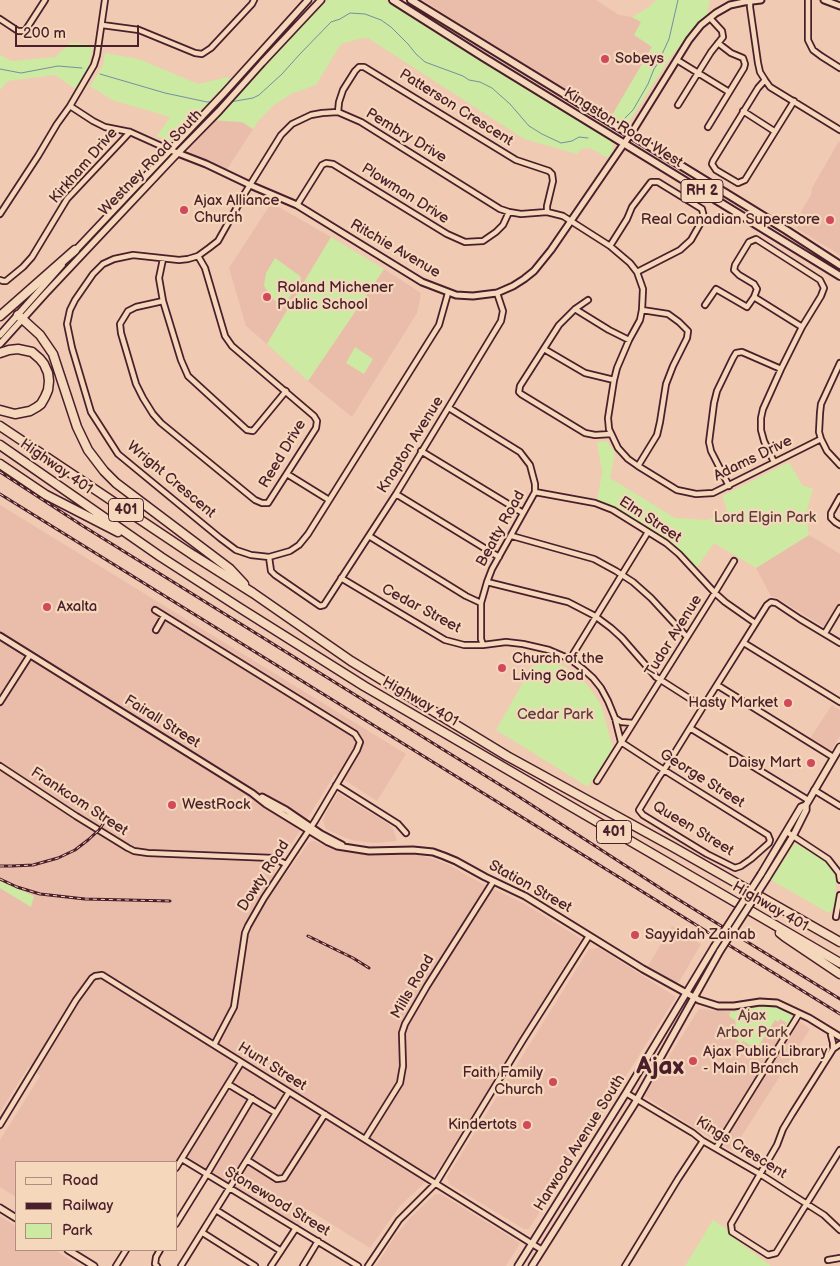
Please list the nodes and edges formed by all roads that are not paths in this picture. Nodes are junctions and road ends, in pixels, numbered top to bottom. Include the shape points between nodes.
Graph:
1 (45, 0) edge
2 (105, 0) edge
3 (254, 0) edge
4 (308, 0) edge
5 (321, 0) edge
6 (393, 0) edge
7 (412, 0) edge
8 (761, 0) edge
9 (808, 0) edge
10 (824, 0) edge
11 (750, 1) edge
12 (840, 6) edge
13 (710, 18) junction
14 (0, 19) edge
15 (102, 25) junction
16 (718, 43) junction
17 (677, 60) junction
18 (840, 68) edge
19 (698, 72) junction
20 (765, 80) junction
21 (730, 92) junction
22 (794, 101) junction
23 (678, 105) dead end
24 (70, 106) junction
25 (338, 112) junction
26 (743, 112) junction
27 (708, 127) dead end
28 (840, 130) edge
29 (774, 131) junction
30 (130, 132) junction
31 (630, 134) junction
32 (624, 143) junction
33 (170, 150) junction
34 (178, 152) junction
35 (250, 185) junction
36 (297, 205) junction
37 (510, 212) junction
38 (547, 212) junction
39 (0, 214) edge
40 (572, 221) junction
41 (610, 246) junction
42 (75, 250) junction
43 (198, 256) junction
44 (163, 259) junction
45 (840, 265) edge
46 (638, 272) junction
47 (840, 276) edge
48 (0, 280) edge
49 (448, 293) junction
50 (497, 293) junction
51 (754, 297) junction
52 (588, 300) dead end
53 (163, 301) junction
54 (705, 305) dead end
55 (575, 309) junction
56 (642, 310) junction
57 (0, 316) edge
58 (20, 317) junction
59 (802, 327) junction
60 (0, 335) edge
61 (629, 340) junction
62 (0, 344) edge
63 (544, 349) junction
64 (0, 353) edge
65 (840, 364) edge
66 (781, 369) junction
67 (614, 380) junction
68 (286, 392) junction
69 (449, 408) junction
70 (0, 410) edge
71 (0, 426) edge
72 (611, 434) junction
73 (821, 439) junction
74 (0, 445) edge
75 (421, 450) junction
76 (774, 462) junction
77 (0, 464) edge
78 (840, 465) edge
79 (638, 466) junction
80 (287, 474) junction
81 (729, 486) junction
82 (536, 492) junction
83 (396, 494) junction
84 (840, 497) edge
85 (329, 500) junction
86 (523, 513) junction
87 (840, 525) edge
88 (648, 532) junction
89 (369, 536) junction
90 (512, 536) junction
91 (161, 557) junction
92 (269, 557) junction
93 (498, 557) junction
94 (734, 561) dead end
95 (622, 575) junction
96 (341, 578) junction
97 (487, 582) junction
98 (252, 593) junction
99 (715, 593) junction
100 (481, 603) junction
101 (840, 608) edge
102 (155, 610) dead end
103 (164, 616) junction
104 (596, 616) junction
105 (755, 623) junction
106 (156, 630) dead end
107 (825, 633) junction
108 (0, 636) edge
109 (687, 637) junction
110 (744, 643) junction
111 (840, 643) edge
112 (483, 645) junction
113 (30, 655) junction
114 (570, 660) junction
115 (660, 681) junction
116 (717, 685) junction
117 (0, 702) edge
118 (840, 702) edge
119 (702, 707) junction
120 (615, 718) junction
121 (633, 723) junction
122 (690, 728) junction
123 (621, 742) junction
124 (840, 747) edge
125 (834, 757) junction
126 (0, 766) edge
127 (664, 770) junction
128 (597, 781) dead end
129 (336, 785) junction
130 (814, 790) junction
131 (807, 802) junction
132 (840, 806) edge
133 (310, 829) junction
134 (786, 832) junction
135 (406, 833) dead end
136 (792, 836) junction
137 (770, 837) joint
138 (286, 864) junction
139 (840, 873) edge
140 (840, 880) edge
141 (493, 882) junction
142 (840, 895) edge
143 (836, 917) dead end
144 (770, 923) junction
145 (589, 936) junction
146 (840, 942) edge
147 (717, 949) junction
148 (840, 963) edge
149 (840, 974) edge
150 (686, 993) junction
151 (694, 997) junction
152 (799, 1014) junction
153 (831, 1035) junction
154 (840, 1037) edge
155 (840, 1043) edge
156 (214, 1045) junction
157 (833, 1048) junction
158 (241, 1063) junction
159 (228, 1084) junction
160 (289, 1092) junction
161 (626, 1093) junction
162 (252, 1098) junction
163 (637, 1099) junction
164 (276, 1113) junction
165 (325, 1114) junction
166 (0, 1124) edge
167 (365, 1139) junction
168 (703, 1141) junction
169 (716, 1148) junction
170 (840, 1150) edge
171 (182, 1158) junction
172 (247, 1160) junction
173 (178, 1165) edge
174 (208, 1174) junction
175 (574, 1174) junction
176 (760, 1174) junction
177 (585, 1181) junction
178 (436, 1183) junction
179 (230, 1188) junction
180 (807, 1204) junction
181 (0, 1208) edge
182 (216, 1210) junction
183 (15, 1217) edge
184 (178, 1221) edge
185 (296, 1228) junction
186 (840, 1230) edge
187 (203, 1233) junction
188 (318, 1241) junction
189 (532, 1243) junction
190 (542, 1250) junction
191 (70, 1251) edge
192 (125, 1251) edge
193 (159, 1251) edge
194 (281, 1251) junction
195 (840, 1258) edge
196 (828, 1260) dead end
197 (155, 1265) edge
198 (94, 1266) edge
199 (116, 1266) edge
200 (181, 1266) edge
201 (256, 1266) edge
202 (272, 1266) edge
203 (303, 1266) edge
204 (358, 1266) edge
205 (368, 1266) edge
206 (518, 1266) edge
207 (532, 1266) edge
208 (625, 1266) edge

1 - 14 street via 25,31
2 - 15 street
3 - 15 street via 202,54 139,30
4 - 33 main road, Westney Road South
5 - 34 main road, Westney Road South
6 - 32 main road, Kingston Road West / RH 2
7 - 31 main road, Kingston Road West / RH 2
8 - 11 street, Ritchie Avenue
9 - 18 street via 808,40 813,50
10 - 12 street
11 - 13 street, Ritchie Avenue via 730,6
11 - 20 street via 758,63
13 - 16 street via 723,34
13 - 17 street, Ritchie Avenue via 692,36
15 - 24 street via 94,65
16 - 19 street
16 - 21 street via 743,58 746,64
17 - 19 street
17 - 31 street, Ritchie Avenue
19 - 21 street
19 - 23 street
20 - 22 street via 770,87
20 - 26 street
21 - 27 street
22 - 28 street
22 - 29 street
24 - 30 street via 105,127
24 - 39 street
25 - 35 street, Pembry Drive via 311,115 292,124 281,135
25 - 37 street, Pembry Drive via 361,122 500,209
25 - 38 street, Patterson Crescent via 343,90 355,70 364,67 516,160 552,174
26 - 29 street
26 - 29 street via 713,161 714,167 722,174 738,183 745,180
30 - 33 street
30 - 48 street, Kirkham Drive via 67,199 24,268 6,281
31 - 32 street, Ritchie Avenue
31 - 45 main road, Kingston Road West / RH 2
32 - 40 street, Ritchie Avenue
32 - 47 main road, Kingston Road West / RH 2
33 - 34 street, Ritchie Avenue
33 - 42 main road, Westney Road South
34 - 35 street, Ritchie Avenue
34 - 58 main road, Westney Road South
35 - 36 street, Ritchie Avenue
35 - 43 street, Wright Crescent via 218,241
36 - 37 street, Plowman Drive via 326,163 333,164 465,242 483,241 503,225
36 - 49 street, Ritchie Avenue via 422,282
37 - 38 street, Pembry Drive
38 - 40 street, Pembry Drive
40 - 41 street
40 - 50 street, Ritchie Avenue via 534,271
41 - 46 street
41 - 46 street via 632,207 651,182 658,182 702,209 704,217 691,240 680,250
42 - 57 highway
42 - 58 main road, Westney Road South
43 - 44 street, Wright Crescent
43 - 68 street, Reed Drive via 205,268 225,336 232,346
44 - 53 street via 159,278
44 - 92 street, Wright Crescent via 133,254 103,264 79,293 70,310 69,335 91,412 118,454 220,538 251,556
46 - 56 street, Adams Drive via 643,289
49 - 50 street, Ritchie Avenue via 473,296
49 - 85 street, Wright Crescent via 439,325
50 - 69 street, Knapton Avenue via 503,311 501,321
51 - 54 street via 747,307 716,289
51 - 59 street
51 - 59 street via 757,289 754,284 734,270 749,242 756,239 820,280 824,288
52 - 55 street
53 - 68 street via 188,376 247,430 253,431
53 - 80 street, Reed Drive via 128,311 120,324 136,384 153,414 255,500 268,503
55 - 61 street
55 - 63 street via 559,325
56 - 61 street, Adams Drive
56 - 79 street via 668,314 688,331 666,384 657,435
58 - 60 main road, Westney Road South
58 - 62 main road, Westney Road South
58 - 98 highway via 40,335 53,354 77,427 88,450 104,471 230,569
59 - 66 street
61 - 67 street, Adams Drive
63 - 67 street via 585,373
63 - 72 street via 519,392 585,433 595,436
64 - 70 highway via 18,349 32,352 44,364 49,381 45,397 37,407 15,414
65 - 73 street via 821,404
66 - 76 street via 761,418 764,441
66 - 81 street via 742,352 736,353 718,391 709,442
67 - 72 street, Adams Drive via 608,418
68 - 80 street, Reed Drive via 317,421 316,428
69 - 75 street, Knapton Avenue
69 - 82 street, Beatty Road via 520,452 530,465
71 - 98 highway, Highway 401 / 401
72 - 79 street, Adams Drive via 618,448
73 - 76 street, Adams Drive
73 - 78 street
74 - 91 highway, Highway 401 / 401
75 - 83 street, Knapton Avenue
75 - 86 street
76 - 81 street, Adams Drive
77 - 91 highway via 46,494
79 - 81 street, Adams Drive via 677,490 713,493
80 - 85 street
82 - 86 street, Beatty Road
82 - 88 street, Elm Street via 602,505
83 - 89 street, Knapton Avenue
83 - 93 street
84 - 87 street via 831,513 831,518
85 - 92 street, Wright Crescent via 298,545
86 - 90 street, Beatty Road
88 - 95 street
88 - 99 street, Elm Street via 679,554
89 - 96 street, Knapton Avenue
89 - 100 street
90 - 93 street, Beatty Road
90 - 95 street via 594,559
91 - 144 highway, Highway 401 / 401 via 364,686
92 - 96 street, Knapton Avenue via 271,571 320,606 324,605
93 - 97 street, Beatty Road
94 - 99 street, Tudor Avenue
95 - 104 street
95 - 109 street via 652,598
96 - 112 street, Cedar Street via 445,640
97 - 100 street, Beatty Road
97 - 104 street via 568,602
98 - 146 highway, Highway 401 / 401 via 351,660 507,756
99 - 105 street, Elm Street
99 - 109 street, Tudor Avenue
100 - 112 street, Beatty Road
101 - 107 street
102 - 103 street
103 - 106 street
103 - 129 street via 356,734 360,742 357,750
104 - 114 street
104 - 115 street via 622,638
105 - 107 street via 771,602
105 - 110 street
107 - 111 street
108 - 113 street, Fairall Street
109 - 115 street, Tudor Avenue
110 - 116 street
110 - 118 street
112 - 114 street, Cedar Street via 523,644 549,650
113 - 117 street
113 - 133 street, Fairall Street
114 - 120 street, Cedar Street via 584,669 601,688
115 - 119 street
115 - 121 street, Tudor Avenue
116 - 119 street
116 - 125 street
119 - 122 street
120 - 121 street
120 - 123 street, Cedar Street
121 - 123 street, Tudor Avenue
122 - 127 street
122 - 131 street
123 - 127 street, George Street
123 - 128 street, Tudor Avenue
124 - 125 main road, Harwood Avenue South
125 - 130 main road, Harwood Avenue South
126 - 138 street, Frankcom Street via 134,851 272,858
127 - 137 street, George Street
127 - 137 street, Queen Street via 639,810 643,815 735,868 751,859 769,843
129 - 133 street, Dowty Road
129 - 135 street via 398,824
130 - 131 main road, Harwood Avenue South
130 - 132 street
131 - 134 main road, Harwood Avenue South
131 - 136 main road, Harwood Avenue South
133 - 138 street, Dowty Road
133 - 141 street, Station Street via 328,842 347,848 433,852
134 - 136 street
134 - 147 main road, Harwood Avenue South, bridge
136 - 139 street via 828,859
136 - 147 main road, Harwood Avenue South, bridge
138 - 156 street, Dowty Road via 245,933 234,1007
139 - 140 street
141 - 145 street, Station Street via 525,896
141 - 167 street, Mills Road via 405,1024 400,1082
142 - 143 street
144 - 148 highway, Highway 401 / 401
144 - 149 highway
145 - 150 street, Station Street
145 - 178 street
147 - 150 main road, Harwood Avenue South
147 - 151 main road, Harwood Avenue South
150 - 151 street, Station Street
150 - 161 main road, Harwood Avenue South
151 - 152 street, Station Street via 718,1006 772,1002
151 - 163 main road, Harwood Avenue South
152 - 153 street
152 - 154 street
152 - 169 street
153 - 155 street
153 - 157 street
155 - 157 street
156 - 158 street, Hunt Street
156 - 166 street, Hunt Street via 102,975 95,976 73,1005
157 - 176 street
158 - 159 street
158 - 160 street, Hunt Street
159 - 162 street
159 - 171 street
160 - 164 street
160 - 165 street, Hunt Street
161 - 163 street, Kings Crescent
161 - 175 main road, Harwood Avenue South
162 - 164 street
162 - 174 street
163 - 168 street, Kings Crescent
163 - 177 main road, Harwood Avenue South
164 - 172 street
165 - 167 street, Hunt Street
165 - 172 street via 284,1178 277,1179
167 - 178 street, Hunt Street
168 - 169 street, Kings Crescent
168 - 208 street
169 - 176 street, Kings Crescent
170 - 180 street
171 - 173 street
171 - 174 street, Stonewood Street
172 - 179 street
174 - 179 street, Stonewood Street
174 - 184 street
175 - 177 main road
175 - 189 main road, Harwood Avenue South
176 - 180 street, Kings Crescent
176 - 180 street via 730,1228 768,1255 776,1253
177 - 190 main road, Harwood Avenue South
178 - 189 street, Hunt Street
178 - 205 street via 399,1220
179 - 182 street
179 - 185 street, Stonewood Street
180 - 186 street, Kings Crescent
181 - 183 main road
182 - 187 street
182 - 194 street
185 - 188 street, Stonewood Street
185 - 194 street
187 - 200 street
187 - 201 street
188 - 203 street
188 - 204 street, Stonewood Street
189 - 190 street
189 - 206 main road, Harwood Avenue South
190 - 207 main road, Harwood Avenue South
191 - 198 main road
192 - 199 street
193 - 197 street
194 - 202 street
195 - 196 street

